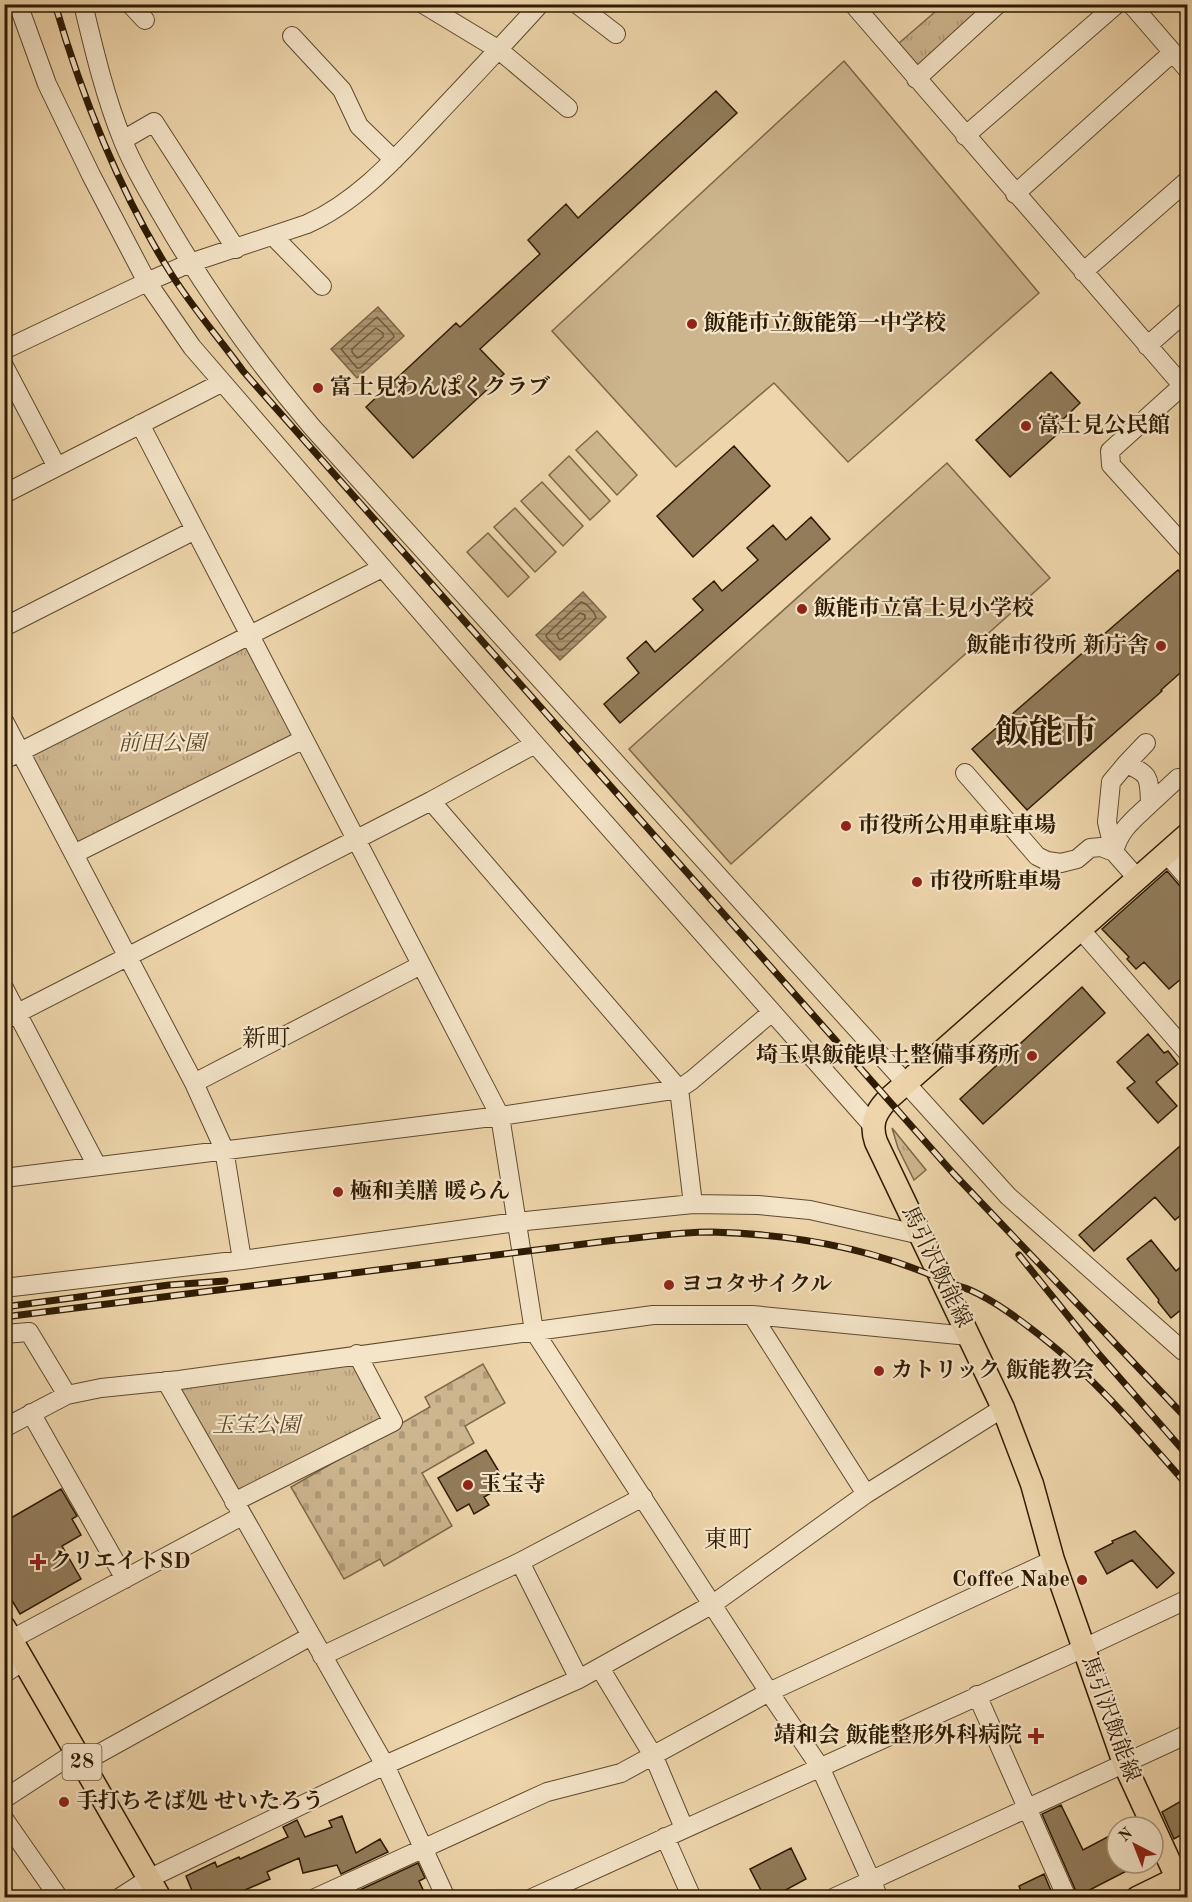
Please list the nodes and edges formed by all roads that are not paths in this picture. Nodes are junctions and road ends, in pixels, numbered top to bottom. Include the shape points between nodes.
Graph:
1 (18, 4) edge
2 (83, 4) edge
3 (130, 4) edge
4 (423, 4) edge
5 (577, 4) edge
6 (852, 4) edge
7 (998, 4) edge
8 (1117, 4) edge
9 (1131, 4) edge
10 (537, 5) edge
11 (146, 20) dead end
12 (616, 34) dead end
13 (292, 36) dead end
14 (499, 50) junction
15 (1172, 53) junction
16 (1188, 70) edge
17 (916, 79) junction
18 (568, 108) dead end
19 (965, 136) junction
20 (123, 140) junction
21 (393, 160) junction
22 (1188, 180) edge
23 (1015, 194) junction
24 (273, 236) junction
25 (236, 249) junction
26 (190, 263) junction
27 (1083, 272) junction
28 (147, 282) junction
29 (322, 286) dead end
30 (1188, 310) edge
31 (1147, 346) junction
32 (4, 350) edge
33 (4, 366) edge
34 (221, 383) junction
35 (1185, 389) edge
36 (140, 424) junction
37 (57, 467) junction
38 (4, 494) edge
39 (195, 530) junction
40 (1188, 550) edge
41 (382, 568) junction
42 (4, 627) edge
43 (250, 635) junction
44 (4, 721) edge
45 (304, 739) junction
46 (1146, 743) dead end
47 (535, 744) junction
48 (12, 755) edge
49 (1126, 764) junction
50 (964, 773) dead end
51 (1179, 778) dead end
52 (431, 801) junction
53 (1150, 804) junction
54 (1188, 834) edge
55 (356, 840) junction
56 (1114, 852) junction
57 (1166, 853) junction
58 (74, 854) junction
59 (1137, 878) junction
60 (1188, 878) edge
61 (1080, 929) junction
62 (128, 957) junction
63 (421, 965) junction
64 (4, 988) edge
65 (772, 1012) junction
66 (11, 1016) edge
67 (1188, 1053) edge
68 (194, 1083) junction
69 (905, 1084) junction
70 (679, 1089) junction
71 (500, 1116) junction
72 (873, 1126) junction
73 (224, 1149) junction
74 (97, 1166) junction
75 (4, 1178) edge
76 (693, 1204) junction
77 (516, 1222) junction
78 (921, 1235) junction
79 (242, 1260) junction
80 (4, 1288) edge
81 (752, 1315) junction
82 (534, 1331) junction
83 (4, 1334) edge
84 (969, 1336) junction
85 (1188, 1352) edge
86 (357, 1354) junction
87 (166, 1381) junction
88 (67, 1395) junction
89 (1002, 1408) junction
90 (31, 1413) junction
91 (4, 1428) edge
92 (866, 1494) junction
93 (644, 1497) junction
94 (238, 1509) junction
95 (1053, 1560) junction
96 (520, 1562) junction
97 (125, 1578) junction
98 (1188, 1599) edge
99 (713, 1604) junction
100 (8, 1633) edge
101 (311, 1636) junction
102 (1084, 1648) junction
103 (322, 1656) junction
104 (23, 1661) junction
105 (600, 1668) junction
106 (4, 1674) edge
107 (579, 1679) junction
108 (769, 1692) junction
109 (977, 1695) junction
110 (1188, 1734) edge
111 (79, 1757) junction
112 (654, 1757) junction
113 (1124, 1762) junction
114 (385, 1765) junction
115 (820, 1767) junction
116 (4, 1799) edge
117 (1028, 1808) junction
118 (4, 1819) edge
119 (684, 1828) junction
120 (665, 1837) junction
121 (424, 1847) junction
122 (1184, 1878) edge
123 (872, 1880) junction
124 (155, 1888) edge
125 (58, 1898) edge
126 (119, 1898) edge
127 (315, 1898) edge
128 (446, 1898) edge
129 (531, 1898) edge
130 (692, 1898) edge
131 (833, 1898) edge
132 (879, 1898) edge
133 (1066, 1898) edge
134 (1137, 1898) edge

1 - 28 street via 46,84
2 - 20 street
3 - 11 street
4 - 14 street
5 - 12 street
6 - 17 street
7 - 17 street
8 - 19 street
9 - 15 street
10 - 14 street
13 - 21 street via 342,90 359,126
14 - 18 street
14 - 21 street
15 - 16 street
15 - 23 street
17 - 19 street
19 - 23 street
20 - 25 street via 154,122
20 - 26 street via 145,188
21 - 24 street via 325,216
22 - 27 street
23 - 27 street
24 - 25 street
24 - 29 street
25 - 26 street
26 - 28 street
26 - 69 street via 270,378 312,427
27 - 31 street
28 - 32 street
28 - 34 street
30 - 31 street
31 - 35 street
33 - 37 street
34 - 36 street
34 - 41 street
35 - 40 street via 1110,451 1111,465
36 - 37 street
36 - 39 street
37 - 38 street
39 - 42 street
39 - 43 street
41 - 43 street
41 - 47 street
43 - 45 street
43 - 48 street
44 - 48 street
45 - 55 street
45 - 58 street
46 - 49 street
47 - 52 street
47 - 65 street
48 - 58 street
49 - 53 street via 1143,771 1149,780
49 - 56 street via 1111,782 1107,822
50 - 56 street via 1037,856 1061,863 1077,859 1090,848
51 - 53 street
52 - 55 street
52 - 70 street
53 - 56 street via 1122,830
54 - 57 main road
55 - 62 street
55 - 63 street
56 - 59 street
57 - 59 main road
57 - 60 street
58 - 62 street
59 - 61 main road
61 - 67 street
61 - 69 main road
62 - 66 street
62 - 68 street
63 - 68 street
63 - 71 street
64 - 66 street
65 - 70 street
65 - 72 street
66 - 74 street
68 - 73 street
69 - 72 main road via 878,1111
69 - 85 street via 1008,1196
70 - 71 street
70 - 76 street
71 - 73 street
71 - 77 street
72 - 78 main road, 馬引沢飯能線 via 876,1142
73 - 74 street
73 - 79 street
74 - 75 street
76 - 77 street
76 - 78 street via 810,1209
77 - 79 street
77 - 82 street
78 - 84 main road, 馬引沢飯能線
79 - 80 street
81 - 82 street via 653,1315
81 - 84 street
81 - 92 street
82 - 86 street
82 - 93 street
83 - 88 street via 30,1332
84 - 89 main road, 馬引沢飯能線
86 - 87 street
86 - 94 street via 393,1422
87 - 88 street
87 - 94 street
88 - 90 street
89 - 92 street
89 - 95 main road, 馬引沢飯能線 via 1032,1484
90 - 91 street
90 - 97 street
92 - 99 street
93 - 96 street
93 - 99 street
94 - 97 street
94 - 101 street
95 - 102 main road, 馬引沢飯能線
95 - 108 street
96 - 103 street
96 - 107 street
97 - 100 street
98 - 102 street
99 - 105 street
99 - 108 street
100 - 104 main road, 28
101 - 103 street
101 - 111 street
102 - 109 street
102 - 113 main road, 馬引沢飯能線
103 - 114 street
104 - 106 street
104 - 111 main road, 28
105 - 107 street
105 - 112 street
107 - 114 street
108 - 112 street
108 - 115 street
109 - 115 street
109 - 117 street
110 - 113 street
111 - 116 street
111 - 124 main road, 28
112 - 119 street
112 - 121 street via 621,1773 547,1792
113 - 117 street
113 - 122 main road, 馬引沢飯能線
114 - 121 street
114 - 124 street
115 - 119 street
115 - 123 street
117 - 123 street
117 - 133 street
118 - 125 street
119 - 120 street
120 - 129 street
120 - 130 street
121 - 127 street
121 - 128 street
122 - 134 main road
123 - 131 street
123 - 132 street
124 - 126 street

